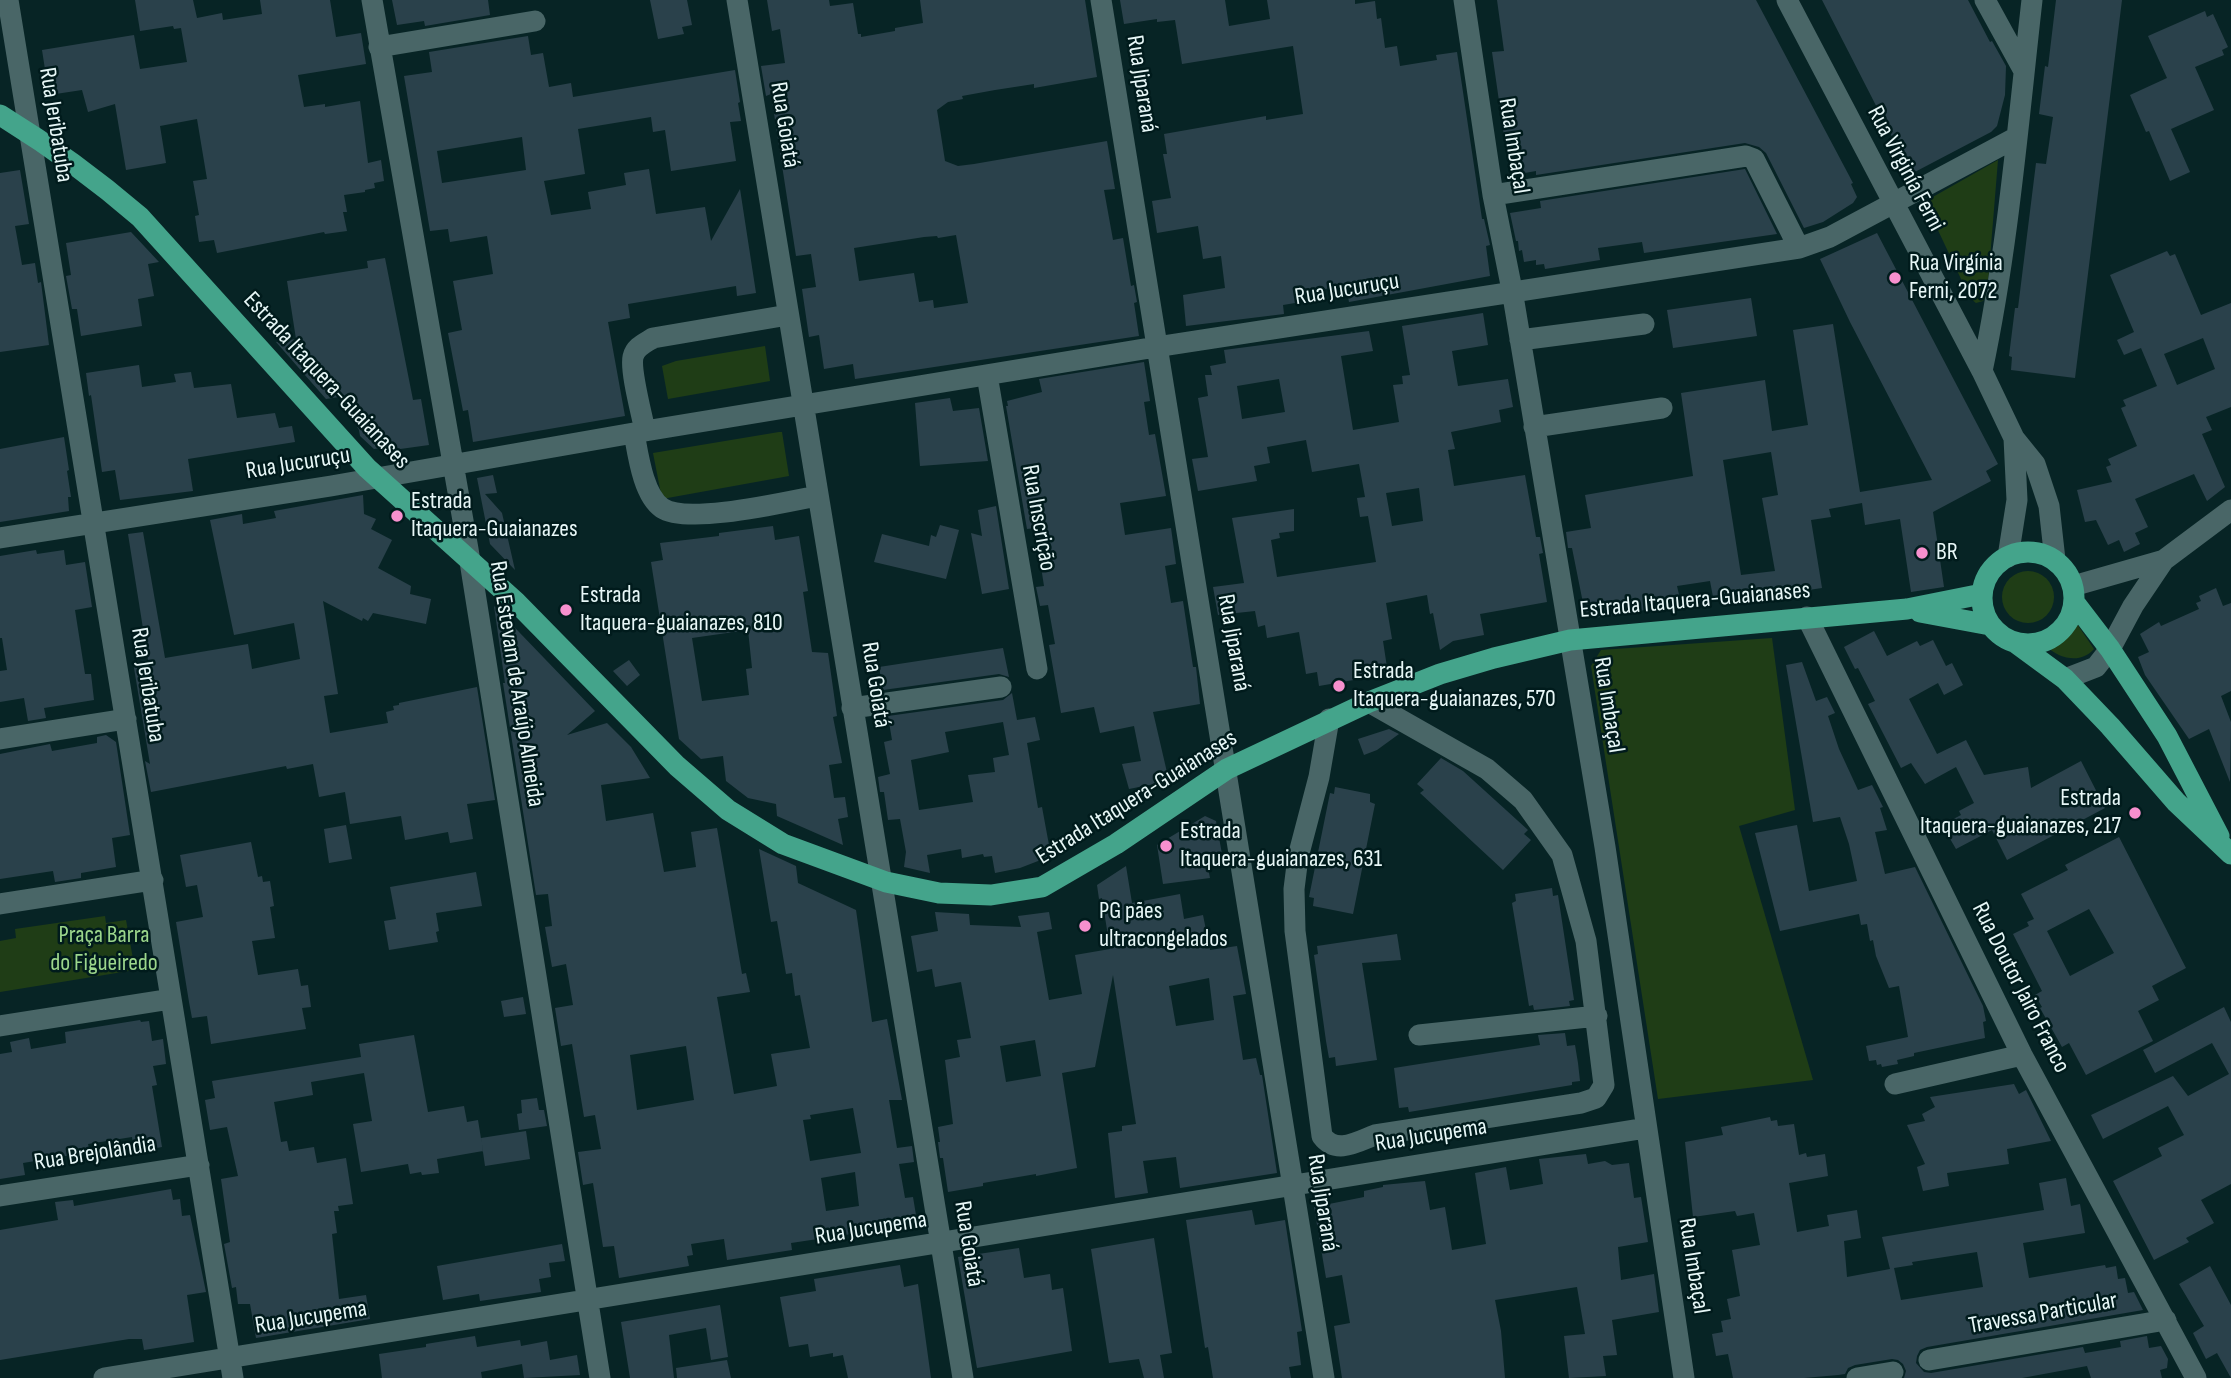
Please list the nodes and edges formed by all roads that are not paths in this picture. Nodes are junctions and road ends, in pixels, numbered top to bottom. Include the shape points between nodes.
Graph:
1 (8, 0) edge
2 (372, 0) edge
3 (737, 0) edge
4 (1101, 0) edge
5 (1464, 0) edge
6 (1787, 0) edge
7 (1984, 0) edge
8 (2032, 0) edge
9 (535, 20) dead end
10 (379, 47) junction
11 (2024, 71) junction
12 (0, 115) edge
13 (29, 132) junction
14 (2017, 137) junction
15 (1493, 195) junction
16 (1894, 205) junction
17 (1799, 248) junction
18 (1512, 290) junction
19 (788, 315) junction
20 (1644, 324) dead end
21 (1520, 340) junction
22 (1156, 347) junction
23 (1982, 371) junction
24 (987, 375) junction
25 (802, 404) junction
26 (1662, 408) dead end
27 (1534, 427) junction
28 (639, 432) junction
29 (2014, 438) junction
30 (452, 464) junction
31 (377, 478) junction
32 (817, 496) junction
33 (2231, 510) edge
34 (94, 523) junction
35 (0, 538) edge
36 (2008, 557) junction
37 (469, 561) junction
38 (2055, 561) junction
39 (2164, 561) junction
40 (1982, 594) junction
41 (2073, 594) junction
42 (1907, 609) junction
43 (1807, 617) junction
44 (1990, 625) junction
45 (1570, 640) junction
46 (2016, 643) junction
47 (2110, 649) junction
48 (1037, 669) dead end
49 (2065, 679) junction
50 (1002, 687) dead end
51 (1369, 702) junction
52 (852, 708) junction
53 (126, 719) junction
54 (1329, 719) junction
55 (0, 739) edge
56 (1227, 769) junction
57 (2229, 852) edge
58 (153, 880) junction
59 (881, 880) junction
60 (0, 904) edge
61 (171, 999) junction
62 (1597, 1016) junction
63 (0, 1026) edge
64 (1419, 1035) dead end
65 (2022, 1055) junction
66 (1895, 1084) dead end
67 (1646, 1128) junction
68 (199, 1164) junction
69 (1293, 1185) junction
70 (0, 1196) edge
71 (942, 1244) junction
72 (588, 1301) junction
73 (2166, 1320) junction
74 (1929, 1360) dead end
75 (231, 1368) edge
76 (1893, 1372) dead end
77 (104, 1378) edge
78 (600, 1378) edge
79 (963, 1378) edge
80 (1324, 1378) edge
81 (1684, 1378) edge
82 (1857, 1378) edge
83 (2196, 1378) edge

1 - 13 street, Rua Jeribatuba
2 - 10 street, Rua Estevam de Araújo Almeida
3 - 19 street, Rua Goiatá
4 - 22 street, Rua Jiparaná
5 - 15 street, Rua Imbaçal
6 - 16 street, Rua Virginía Ferni
7 - 11 street
8 - 11 street
9 - 10 street
10 - 30 street, Rua Estevam de Araújo Almeida
11 - 14 street
12 - 13 main road, Estrada Itaquera-Guaianases
13 - 31 main road, Estrada Itaquera-Guaianases via 140,217
13 - 34 street, Rua Jeribatuba
14 - 16 street, Rua Jucuruçu
14 - 23 street
15 - 17 street via 1751,157
15 - 18 street, Rua Imbaçal
16 - 17 street, Rua Jucuruçu
16 - 23 street, Rua Virginía Ferni
17 - 18 street, Rua Jucuruçu
18 - 21 street, Rua Imbaçal
18 - 22 street, Rua Jucuruçu
19 - 25 street, Rua Goiatá
19 - 28 street via 653,338 639,346 633,357
20 - 21 street
21 - 27 street, Rua Imbaçal
22 - 24 street, Rua Jucuruçu
22 - 56 street, Rua Jiparaná
23 - 29 street, Rua Virginía Ferni
24 - 25 street, Rua Jucuruçu
24 - 48 street, Rua Inscrição
25 - 28 street, Rua Jucuruçu
25 - 32 street, Rua Goiatá
26 - 27 street
27 - 45 street, Rua Imbaçal
28 - 30 street, Rua Jucuruçu
28 - 32 street via 639,462 650,493 662,508 706,514
29 - 36 street, Rua Virginía Ferni via 2017,500
29 - 38 street, Rua Virginía Ferni via 2041,478
30 - 31 street, Rua Jucuruçu
30 - 37 street, Rua Estevam de Araújo Almeida
31 - 34 street, Rua Jucuruçu
31 - 37 main road, Estrada Itaquera-Guaianases
32 - 52 street, Rua Goiatá
33 - 39 street
34 - 35 street, Rua Jucuruçu
34 - 53 street, Rua Jeribatuba
36 - 38 main road via 2024,552
36 - 40 main road via 1995,566
37 - 59 main road, Estrada Itaquera-Guaianases via 516,602 677,766 728,810 783,844
37 - 72 street, Rua Estevam de Araújo Almeida
38 - 41 main road via 2066,572
39 - 41 street
39 - 47 street
40 - 42 main road, Estrada Itaquera-Guaianases
40 - 44 main road
41 - 46 main road via 2070,618 2061,631 2048,640
41 - 47 main road
42 - 43 main road, Estrada Itaquera-Guaianases
42 - 44 main road, Estrada Itaquera-Guaianases
43 - 45 main road, Estrada Itaquera-Guaianases
43 - 65 street, Rua Doutor Jairo Franco
44 - 46 main road
45 - 51 main road, Estrada Itaquera-Guaianases via 1440,674
45 - 67 street, Rua Imbaçal
46 - 49 main road
47 - 49 street via 2096,667
47 - 57 main road via 2167,736
49 - 57 main road via 2176,802
50 - 52 street
51 - 54 main road, Estrada Itaquera-Guaianases
51 - 62 street via 1487,769 1523,800 1562,855 1586,941
52 - 59 street, Rua Goiatá
53 - 55 street
53 - 58 street, Rua Jeribatuba
54 - 56 main road, Estrada Itaquera-Guaianases
54 - 62 street via 1294,889 1295,930 1326,1141 1343,1147 1375,1135 1596,1098 1604,1085
56 - 59 main road, Estrada Itaquera-Guaianases via 1116,844 1042,887 991,895 939,893
56 - 69 street, Rua Jiparaná
58 - 60 street
58 - 61 street, Rua Jeribatuba
59 - 71 street, Rua Goiatá
61 - 63 street
61 - 68 street, Rua Jeribatuba
62 - 64 street
65 - 66 street
65 - 73 street, Rua Doutor Jairo Franco
67 - 69 street, Rua Jucupema
67 - 81 street, Rua Imbaçal
68 - 70 street, Rua Brejolândia
68 - 75 street, Rua Jeribatuba
69 - 71 street, Rua Jucupema
69 - 80 street, Rua Jiparaná
71 - 72 street, Rua Jucupema
71 - 79 street, Rua Goiatá
72 - 75 street, Rua Jucupema
72 - 78 street, Rua Estevam de Araújo Almeida
73 - 74 street, Travessa Particular
73 - 83 street, Rua Doutor Jairo Franco
75 - 77 street, Rua Jucupema
76 - 82 street

